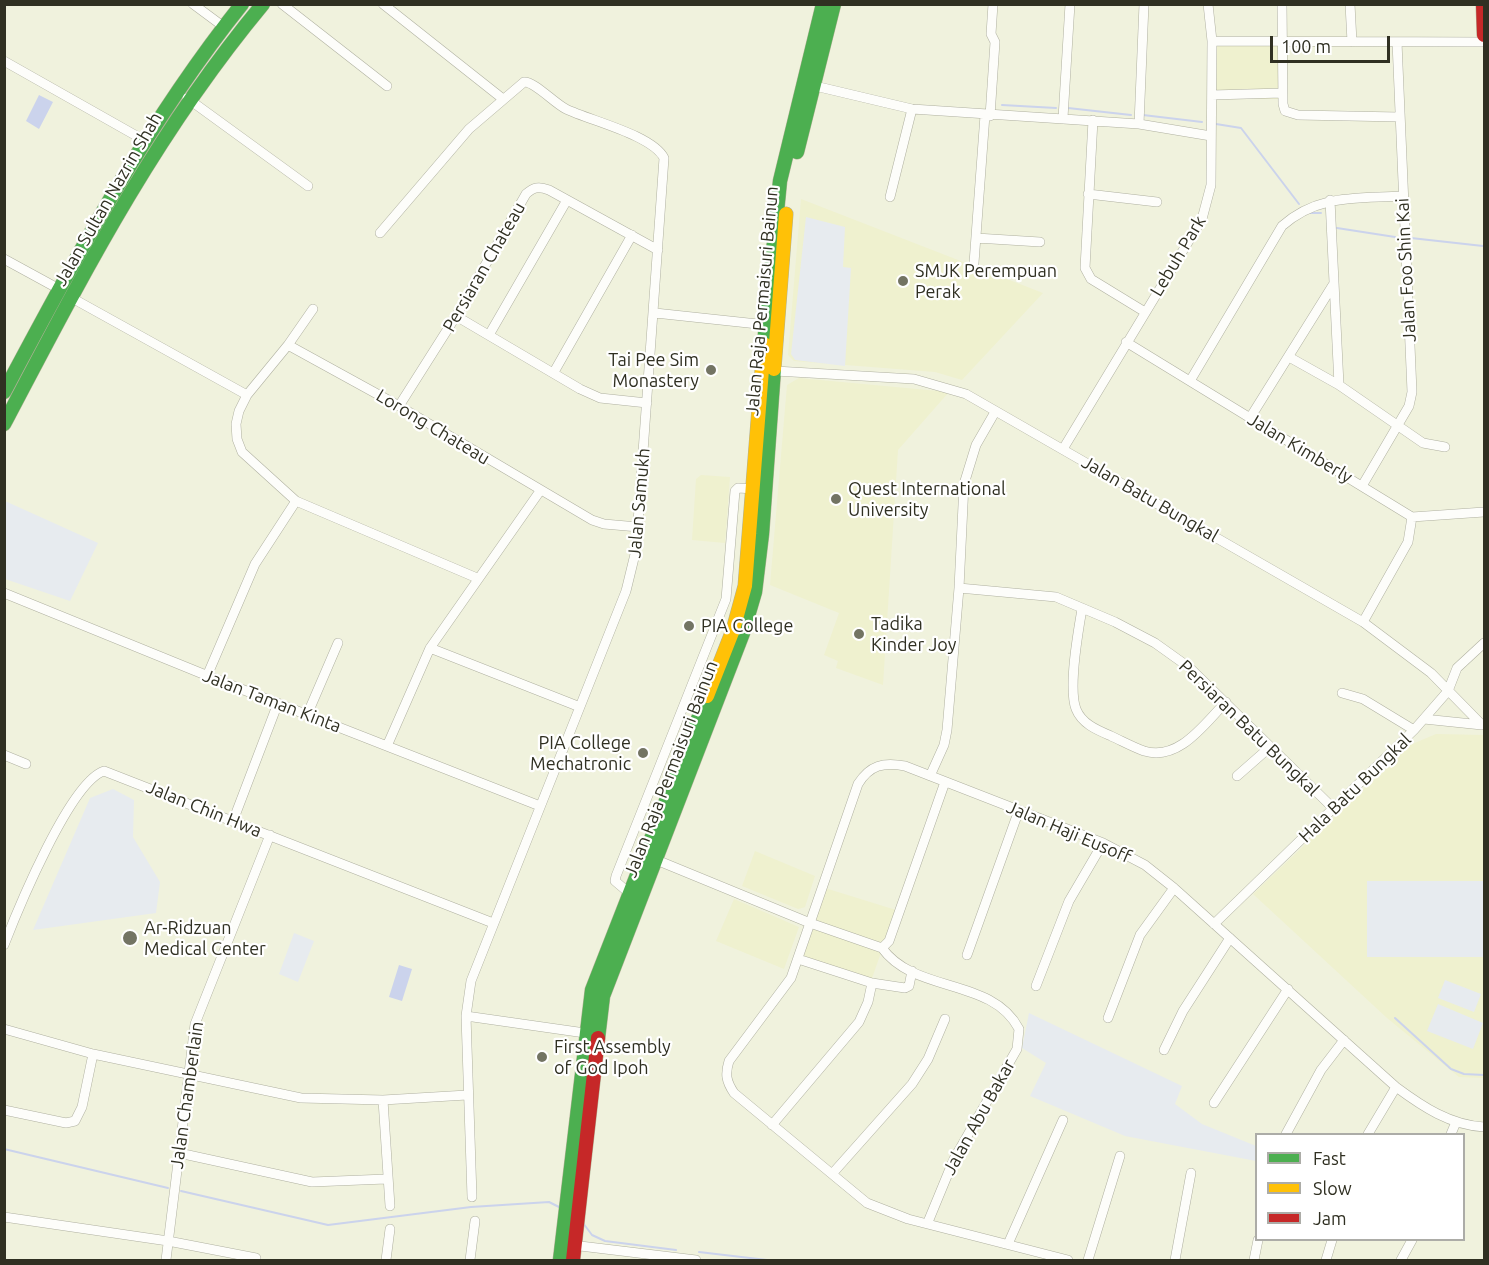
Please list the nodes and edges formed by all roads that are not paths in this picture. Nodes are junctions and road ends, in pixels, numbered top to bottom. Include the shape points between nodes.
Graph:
1 (193, 4) edge
2 (242, 4) edge
3 (263, 4) edge
4 (282, 4) edge
5 (383, 4) edge
6 (834, 4) edge
7 (993, 4) edge
8 (1070, 4) edge
9 (1144, 4) edge
10 (1208, 4) edge
11 (1282, 4) edge
12 (1350, 4) edge
13 (1483, 4) edge
14 (823, 5) edge
15 (224, 27) junction
16 (1485, 35) edge
17 (1212, 41) junction
18 (1282, 42) junction
19 (1352, 42) junction
20 (1397, 42) junction
21 (1485, 42) edge
22 (4, 61) edge
23 (387, 86) dead end
24 (815, 87) junction
25 (1282, 93) junction
26 (1212, 95) junction
27 (187, 98) junction
28 (503, 99) junction
29 (912, 109) junction
30 (987, 115) junction
31 (1399, 117) junction
32 (1063, 118) junction
33 (1093, 120) junction
34 (1139, 124) junction
35 (1211, 136) junction
36 (142, 138) junction
37 (309, 186) dead end
38 (1089, 194) junction
39 (1402, 196) junction
40 (890, 197) dead end
41 (567, 200) junction
42 (1330, 200) junction
43 (1157, 202) dead end
44 (380, 232) dead end
45 (632, 235) junction
46 (976, 238) junction
47 (1040, 242) dead end
48 (658, 250) junction
49 (4, 259) edge
50 (974, 263) dead end
51 (1334, 284) junction
52 (59, 290) junction
53 (72, 297) junction
54 (313, 309) dead end
55 (1145, 312) junction
56 (654, 313) junction
57 (456, 316) junction
58 (767, 325) junction
59 (489, 335) junction
60 (1126, 342) junction
61 (288, 345) junction
62 (1289, 357) junction
63 (775, 371) junction
64 (554, 372) junction
65 (1191, 381) junction
66 (1339, 385) junction
67 (4, 392) edge
68 (247, 395) junction
69 (646, 403) junction
70 (399, 406) junction
71 (759, 408) junction
72 (995, 412) junction
73 (1250, 418) junction
74 (4, 424) edge
75 (1397, 425) junction
76 (1445, 447) dead end
77 (1063, 449) junction
78 (1362, 486) junction
79 (754, 489) junction
80 (540, 491) junction
81 (296, 501) junction
82 (1485, 512) edge
83 (1412, 517) junction
84 (638, 527) junction
85 (730, 562) junction
86 (747, 564) junction
87 (477, 579) junction
88 (959, 588) junction
89 (4, 593) edge
90 (1082, 609) junction
91 (1363, 622) junction
92 (338, 643) dead end
93 (1485, 643) edge
94 (430, 648) junction
95 (207, 676) junction
96 (1448, 690) junction
97 (1342, 693) dead end
98 (1226, 702) junction
99 (278, 704) junction
100 (580, 707) junction
101 (307, 715) junction
102 (1424, 719) junction
103 (1483, 725) edge
104 (1414, 730) junction
105 (387, 747) junction
106 (1270, 747) junction
107 (4, 755) edge
108 (26, 764) dead end
109 (930, 776) junction
110 (1237, 776) dead end
111 (945, 782) junction
112 (540, 806) junction
113 (1334, 809) junction
114 (1019, 810) junction
115 (233, 820) junction
116 (270, 836) junction
117 (1103, 843) junction
118 (656, 858) junction
119 (1174, 888) junction
120 (629, 890) junction
121 (493, 923) junction
122 (810, 923) junction
123 (1214, 924) junction
124 (1230, 939) junction
125 (4, 945) edge
126 (882, 948) junction
127 (967, 955) dead end
128 (798, 959) junction
129 (912, 971) junction
130 (872, 983) junction
131 (1036, 986) dead end
132 (1288, 988) junction
133 (466, 1016) junction
134 (1108, 1018) dead end
135 (945, 1019) dead end
136 (4, 1029) edge
137 (585, 1033) junction
138 (1344, 1040) junction
139 (1164, 1050) dead end
140 (93, 1054) junction
141 (188, 1073) junction
142 (1396, 1088) junction
143 (467, 1095) junction
144 (383, 1100) junction
145 (1214, 1103) dead end
146 (4, 1110) edge
147 (1063, 1120) dead end
148 (1456, 1122) junction
149 (772, 1125) junction
150 (1485, 1127) edge
151 (1287, 1133) edge
152 (1369, 1133) edge
153 (1451, 1133) edge
154 (179, 1153) junction
155 (1120, 1156) dead end
156 (1191, 1173) dead end
157 (832, 1174) junction
158 (386, 1179) junction
159 (472, 1197) dead end
160 (390, 1206) dead end
161 (4, 1216) edge
162 (475, 1221) dead end
163 (928, 1222) junction
164 (390, 1229) dead end
165 (168, 1241) junction
166 (1258, 1241) edge
167 (1331, 1241) edge
168 (1411, 1241) edge
169 (574, 1244) junction
170 (1008, 1244) junction
171 (256, 1258) dead end
172 (655, 1258) edge
173 (166, 1260) edge
174 (386, 1260) edge
175 (470, 1260) edge
176 (561, 1260) edge
177 (573, 1260) edge
178 (696, 1260) edge
179 (1068, 1260) edge
180 (1088, 1260) edge
181 (1175, 1260) edge
182 (1254, 1260) edge
183 (1326, 1260) edge
184 (1401, 1260) edge

1 - 15 street
2 - 15 main road, Jalan Sultan Nazrin Shah
3 - 27 main road, Jalan Sultan Nazrin Shah
4 - 23 street
5 - 28 street
6 - 24 main road, Jalan Raja Permaisuri Bainun
7 - 30 street via 991,34 995,42
8 - 32 street
9 - 34 street
10 - 17 street, Lebuh Park
11 - 18 street
12 - 19 street
13 - 16 main road
14 - 58 main road, Jalan Raja Permaisuri Bainun via 780,181
15 - 36 main road, Jalan Sultan Nazrin Shah
17 - 18 street
17 - 26 street, Lebuh Park
18 - 19 street
18 - 25 street
19 - 20 street
20 - 21 street
20 - 31 street, Jalan Foo Shin Kai
22 - 36 street
24 - 29 street
24 - 63 main road, Jalan Raja Permaisuri Bainun via 790,181
25 - 26 street
25 - 31 street via 1282,104 1291,114
26 - 35 street, Lebuh Park
27 - 37 street
27 - 53 main road, Jalan Sultan Nazrin Shah via 127,194
28 - 44 street via 440,158
28 - 48 street, Jalan Samukh via 524,82 533,83 567,109 660,150 664,168
29 - 30 street
29 - 40 street
30 - 32 street
30 - 46 street
31 - 39 street, Jalan Foo Shin Kai
32 - 33 street
33 - 34 street
33 - 38 street
34 - 35 street
35 - 55 street, Lebuh Park via 1211,184 1202,219
36 - 52 main road, Jalan Sultan Nazrin Shah
38 - 43 street
38 - 55 street via 1084,262 1087,274
39 - 42 street
39 - 75 street, Jalan Foo Shin Kai via 1412,392 1409,406
41 - 45 street, Persiaran Chateau
41 - 57 street, Persiaran Chateau via 541,187 526,194
41 - 59 street
42 - 51 street
42 - 65 street via 1304,209 1282,226
45 - 48 street, Persiaran Chateau
45 - 64 street
46 - 47 street
46 - 50 street
48 - 56 street, Jalan Samukh
49 - 52 street
51 - 62 street
51 - 66 street
52 - 67 main road, Jalan Sultan Nazrin Shah
53 - 68 street
53 - 74 main road, Jalan Sultan Nazrin Shah
54 - 61 street
55 - 60 street, Lebuh Park
56 - 58 street
56 - 69 street, Jalan Samukh
57 - 59 street
57 - 70 street, Persiaran Chateau
58 - 71 main road, Jalan Raja Permaisuri Bainun
59 - 64 street
60 - 65 street, Jalan Kimberly
60 - 77 street, Lebuh Park
61 - 68 street
61 - 70 street, Lorong Chateau
62 - 66 street
62 - 73 street
63 - 71 main road via 766,378
63 - 72 street, Jalan Batu Bungkal via 934,383 966,394
63 - 118 main road, Jalan Raja Permaisuri Bainun via 755,592 743,633
64 - 69 street via 600,398
65 - 73 street, Jalan Kimberly
66 - 75 street
68 - 81 street via 236,424 242,452
69 - 84 street, Jalan Samukh
70 - 80 street, Lorong Chateau
71 - 79 main road, Jalan Raja Permaisuri Bainun
72 - 77 street, Jalan Batu Bungkal
72 - 88 street via 976,445 964,484
73 - 78 street, Jalan Kimberly
75 - 76 street via 1423,443
75 - 78 street, Jalan Foo Shin Kai
77 - 91 street, Jalan Batu Bungkal
78 - 83 street, Jalan Kimberly
79 - 85 street, Jalan Raja Permaisuri Bainun via 735,491
79 - 86 main road, Jalan Raja Permaisuri Bainun
80 - 84 street, Lorong Chateau via 592,520
80 - 87 street
81 - 87 street
81 - 95 street via 255,564
82 - 83 street
83 - 91 street via 1408,542
84 - 100 street, Jalan Samukh via 632,572
85 - 86 street
85 - 120 street, Jalan Raja Permaisuri Bainun via 726,598 616,876 615,881
86 - 120 main road, Jalan Raja Permaisuri Bainun via 733,630
87 - 94 street
88 - 90 street, Persiaran Batu Bungkal via 1056,597
88 - 109 street via 947,730
89 - 95 street, Jalan Taman Kinta
90 - 98 street, Persiaran Batu Bungkal via 1155,643 1190,668
90 - 98 street via 1075,707 1092,727 1145,751 1167,753 1187,741
91 - 96 street, Jalan Batu Bungkal via 1431,672
92 - 101 street
93 - 96 street, Hala Batu Bungkal via 1457,668
94 - 100 street
94 - 105 street
95 - 99 street, Jalan Taman Kinta
96 - 102 street, Hala Batu Bungkal
96 - 103 street, Jalan Batu Bungkal
97 - 104 street via 1363,699
98 - 106 street, Persiaran Batu Bungkal
99 - 101 street, Jalan Taman Kinta
99 - 115 street
100 - 112 street, Jalan Samukh
101 - 105 street, Jalan Taman Kinta
102 - 103 street
102 - 104 street, Hala Batu Bungkal
104 - 113 street, Hala Batu Bungkal
105 - 112 street, Jalan Taman Kinta
106 - 110 street
106 - 113 street, Persiaran Batu Bungkal
107 - 108 street
109 - 111 street, Jalan Haji Eusoff
109 - 122 street, Jalan Haji Eusoff via 889,763 864,774
111 - 114 street, Jalan Haji Eusoff
111 - 126 street via 889,941
112 - 121 street, Jalan Samukh
113 - 123 street, Hala Batu Bungkal
114 - 117 street, Jalan Haji Eusoff
114 - 127 street
115 - 116 street, Jalan Chin Hwa
115 - 125 street, Jalan Chin Hwa via 115,773 96,773 77,793
116 - 121 street, Jalan Chin Hwa
116 - 141 street, Jalan Chamberlain via 195,1024
117 - 119 street, Jalan Haji Eusoff via 1145,865
117 - 131 street via 1070,901
118 - 120 street via 645,863
118 - 122 street
118 - 169 main road, Jalan Raja Permaisuri Bainun via 603,996
119 - 123 street, Jalan Haji Eusoff
119 - 134 street via 1140,935
120 - 137 main road, Jalan Raja Permaisuri Bainun via 592,990
121 - 133 street, Jalan Samukh via 471,981
122 - 126 street
122 - 128 street, Jalan Haji Eusoff
123 - 124 street, Jalan Haji Eusoff
124 - 132 street, Jalan Haji Eusoff
124 - 139 street via 1183,1011
126 - 129 street, Jalan Abu Bakar
128 - 130 street
128 - 149 street, Jalan Haji Eusoff via 791,978 729,1061 726,1072 727,1083 734,1092
129 - 130 street via 905,988
129 - 163 street, Jalan Abu Bakar via 1002,1005 1015,1021 1020,1038 954,1159
130 - 149 street via 860,1022
132 - 138 street, Jalan Haji Eusoff
132 - 145 street
133 - 137 street
133 - 143 street, Jalan Samukh
135 - 157 street via 912,1084
136 - 140 street
137 - 176 main road, Jalan Raja Permaisuri Bainun
138 - 142 street, Jalan Haji Eusoff
138 - 151 street via 1316,1078
140 - 141 street
140 - 146 street via 82,1107 75,1121 66,1123
141 - 144 street via 301,1098
141 - 154 street, Jalan Chamberlain
142 - 148 street, Jalan Haji Eusoff
142 - 152 street
143 - 144 street
143 - 159 street, Jalan Samukh
144 - 158 street
147 - 170 street
148 - 150 street, Jalan Haji Eusoff
148 - 153 street
149 - 157 street, Jalan Haji Eusoff
154 - 158 street via 312,1182
154 - 165 street, Jalan Chamberlain
155 - 180 street
156 - 181 street
157 - 163 street, Jalan Haji Eusoff via 867,1203 897,1216
158 - 160 street
161 - 165 street
162 - 175 street
163 - 170 street, Jalan Haji Eusoff
164 - 174 street
165 - 171 street
165 - 173 street, Jalan Chamberlain
166 - 182 street
167 - 183 street
168 - 184 street
169 - 172 street
169 - 176 street via 565,1250
169 - 177 main road, Jalan Raja Permaisuri Bainun
170 - 179 street, Jalan Haji Eusoff
172 - 178 street

